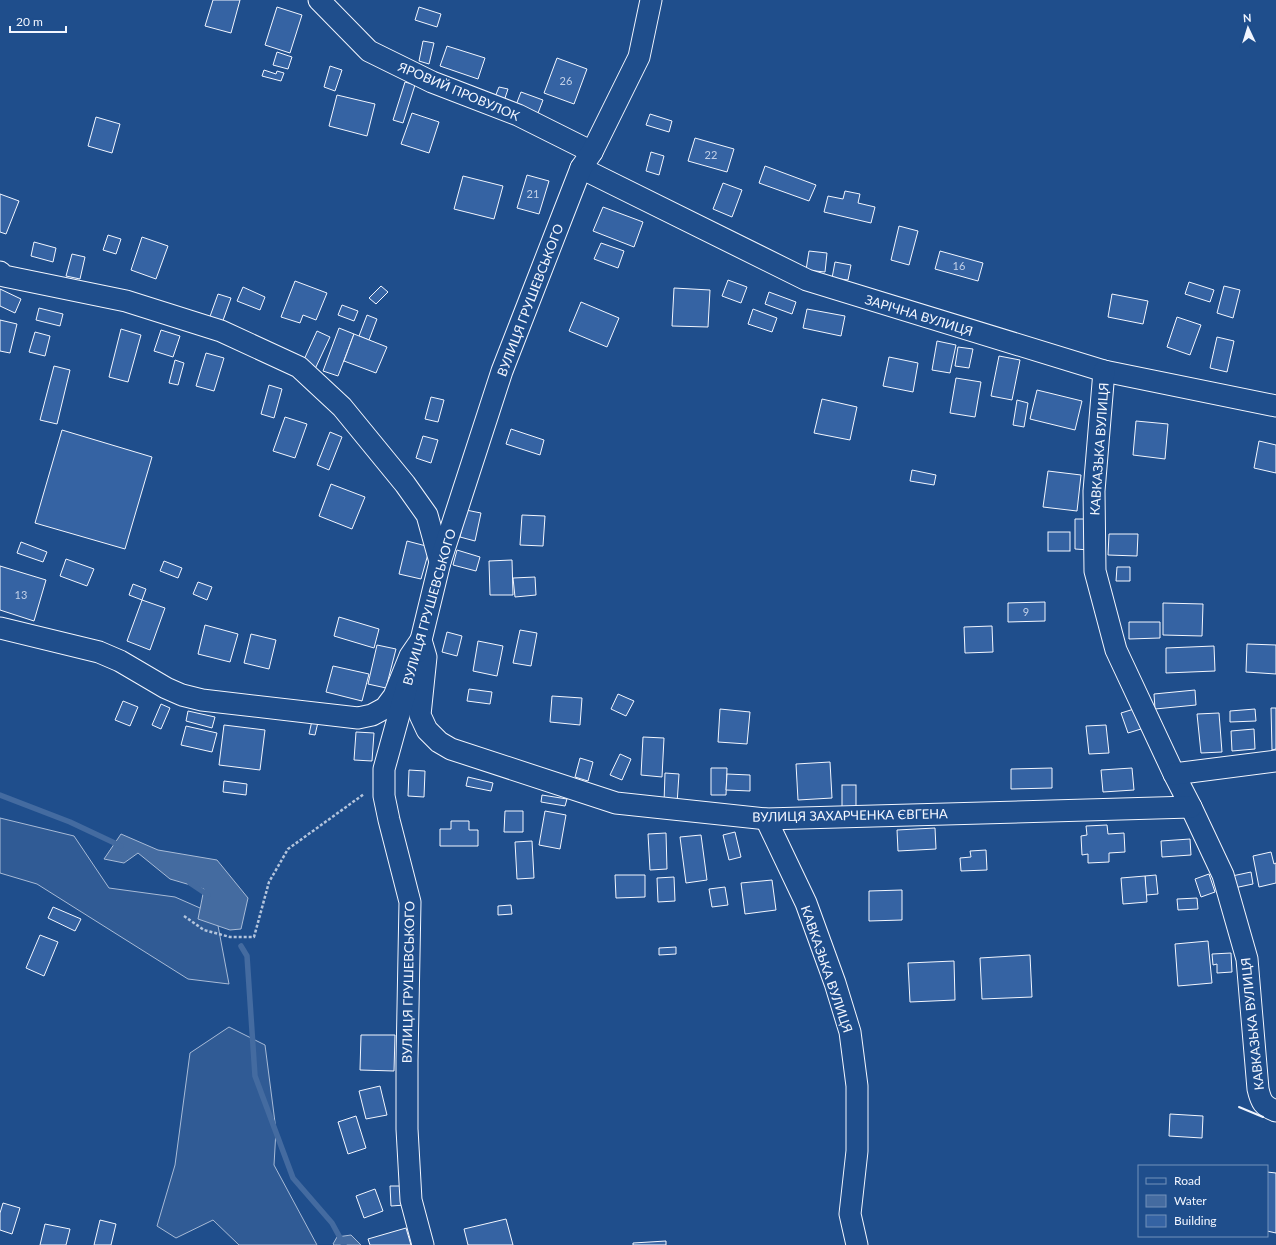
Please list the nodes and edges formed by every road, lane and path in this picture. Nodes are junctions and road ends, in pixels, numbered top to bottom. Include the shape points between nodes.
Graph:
1 (319, 0) edge
2 (651, 0) edge
3 (586, 160) junction
4 (0, 272) edge
5 (1104, 371) junction
6 (1276, 406) edge
7 (440, 562) junction
8 (0, 628) edge
9 (421, 640) junction
10 (1276, 761) edge
11 (1174, 774) junction
12 (384, 780) junction
13 (1191, 806) junction
14 (766, 819) junction
15 (184, 916) dead end
16 (1276, 1111) edge
17 (423, 1245) edge
18 (857, 1245) edge

1 - 3 street, ЯРОВИЙ ПРОВУЛОК via 369,51 432,82 518,115
2 - 3 street, ВУЛИЦЯ ГРУШЕВСЬКОГО via 639,57
3 - 5 street, ЗАРІЧНА ВУЛИЦЯ via 807,280
3 - 7 street, ВУЛИЦЯ ГРУШЕВСЬКОГО via 502,371
4 - 7 street via 4,276 126,300 221,331 299,367 342,407 427,514
5 - 6 street, ЗАРІЧНА ВУЛИЦЯ
5 - 11 street, КАВКАЗЬКА ВУЛИЦЯ via 1094,491 1094,571 1116,650
7 - 9 street, ВУЛИЦЯ ГРУШЕВСЬКОГО
8 - 9 street via 98,652 120,661 182,695 202,700 358,718 372,716 385,708 394,696 410,656
9 - 12 street, ВУЛИЦЯ ГРУШЕВСЬКОГО via 384,769
9 - 14 street, ВУЛИЦЯ ЗАХАРЧЕНКА ЄВГЕНА via 426,657 420,715 427,730 451,749 616,803
10 - 11 street
11 - 13 street, КАВКАЗЬКА ВУЛИЦЯ
12 - 15 path via 288,849 269,882 254,937 230,937 204,930
12 - 17 street, ВУЛИЦЯ ГРУШЕВСЬКОГО via 389,820 410,902 407,1129 411,1200
13 - 14 street, ВУЛИЦЯ ЗАХАРЧЕНКА ЄВГЕНА
13 - 16 street, КАВКАЗЬКА ВУЛИЦЯ via 1223,875 1247,959 1260,1100
14 - 18 street, КАВКАЗЬКА ВУЛИЦЯ via 806,903 850,1032 857,1086 857,1151 850,1214

